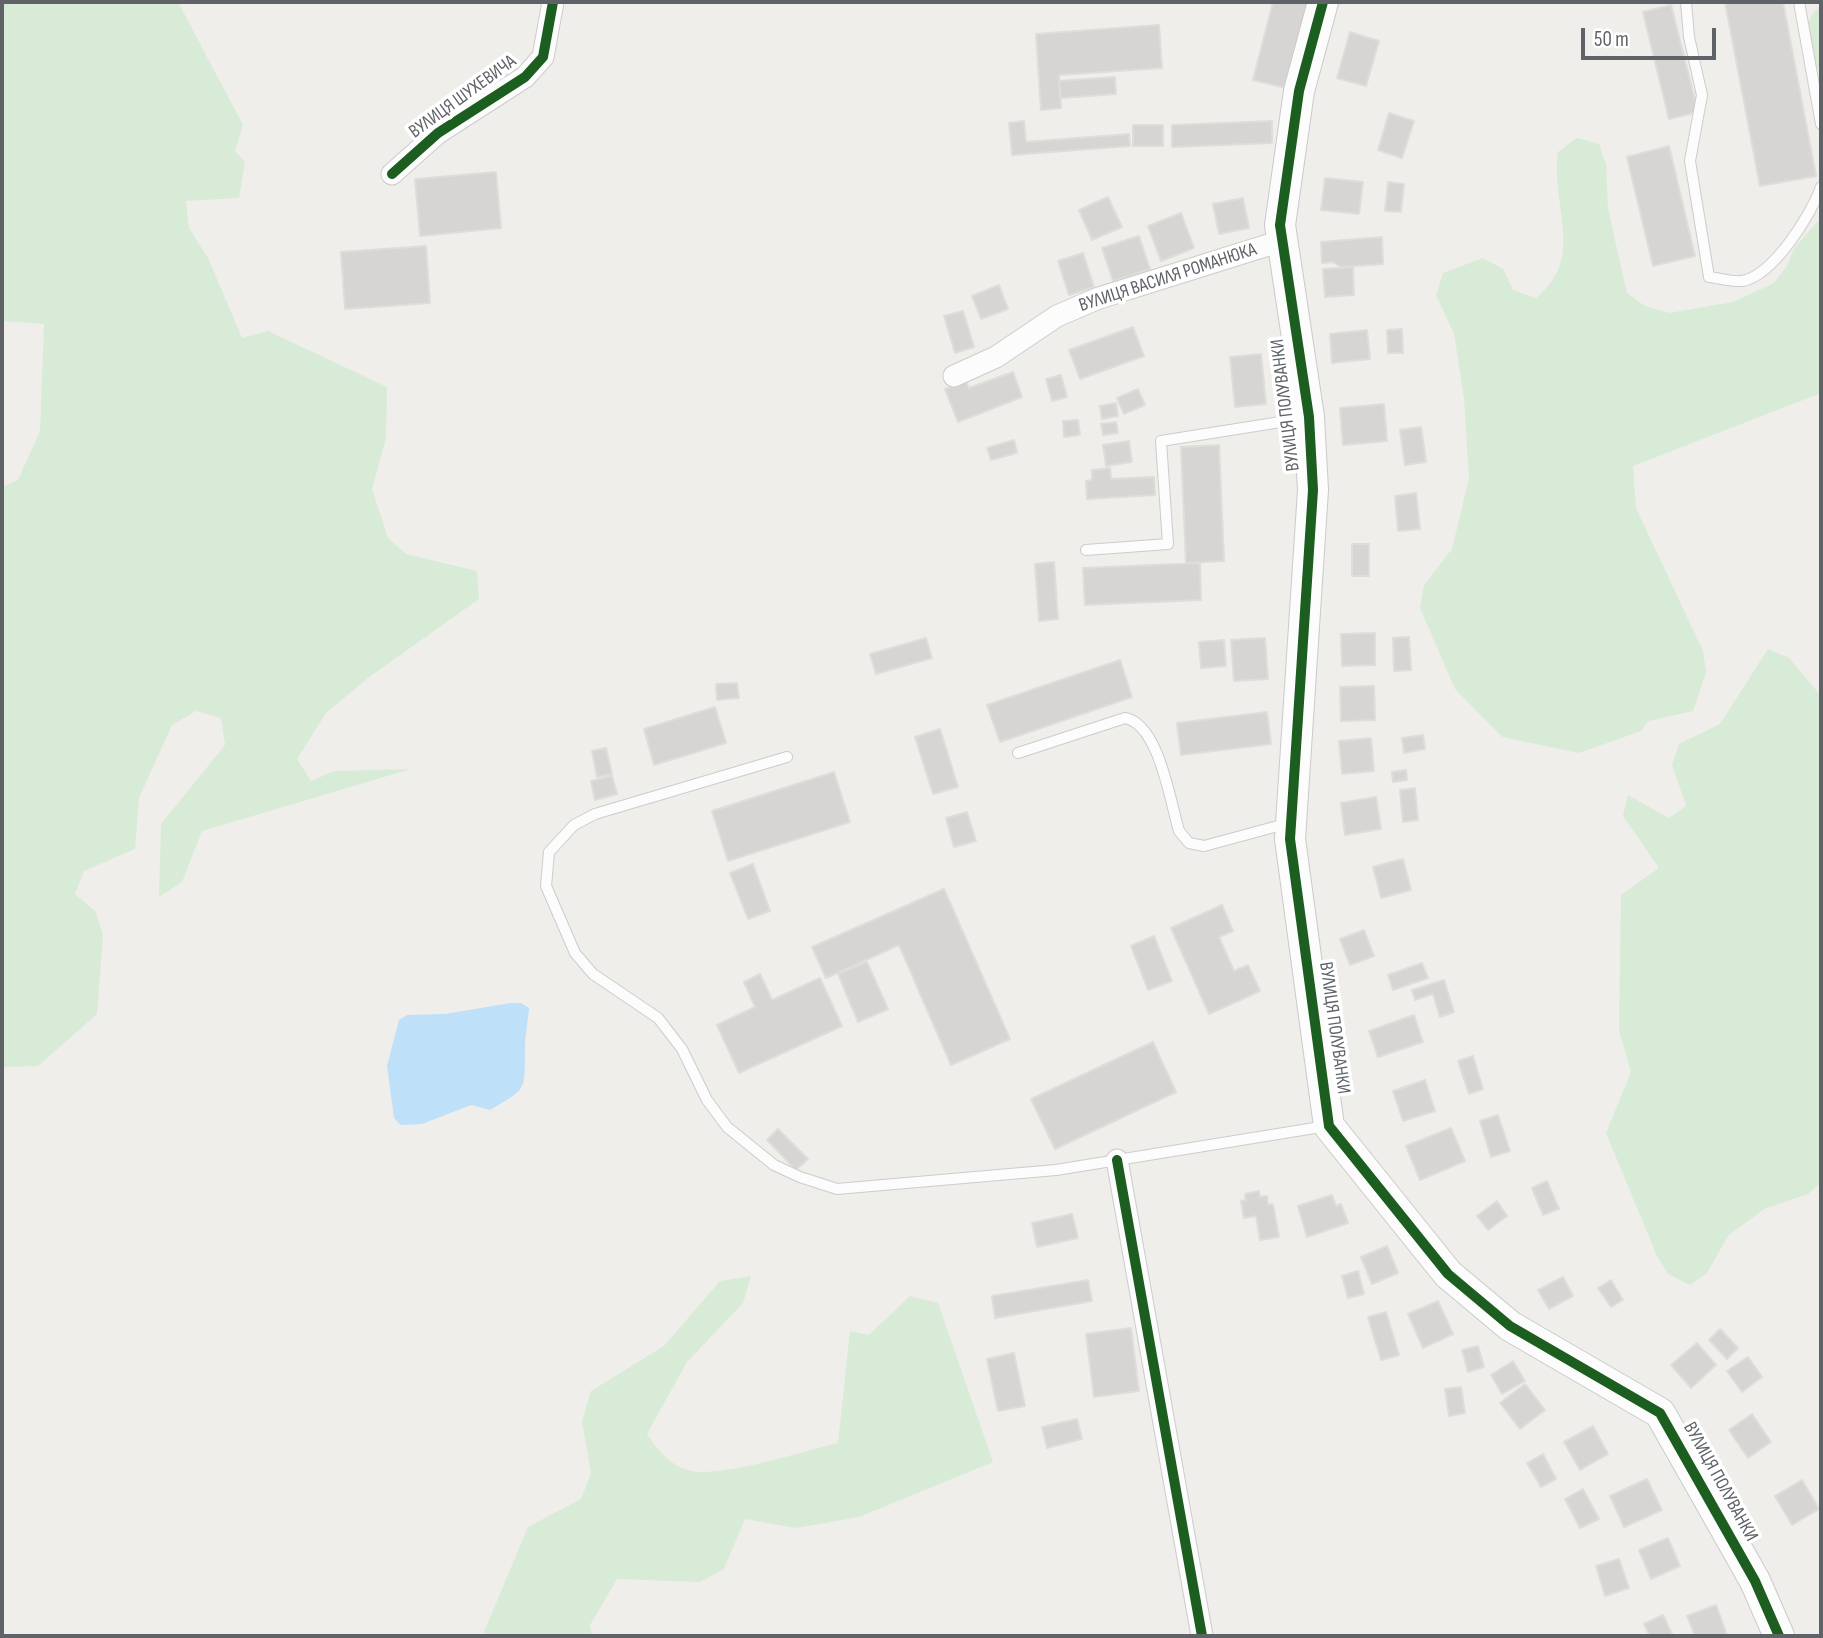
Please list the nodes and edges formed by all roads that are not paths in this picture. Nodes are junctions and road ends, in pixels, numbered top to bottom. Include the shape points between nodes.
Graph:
1 (553, 2) edge
2 (1323, 2) edge
3 (1686, 2) edge
4 (1799, 2) edge
5 (1821, 124) edge
6 (392, 174) dead end
7 (1821, 187) edge
8 (1281, 241) junction
9 (954, 376) dead end
10 (1309, 418) junction
11 (1086, 550) dead end
12 (1017, 753) dead end
13 (787, 757) dead end
14 (1292, 823) junction
15 (1329, 1126) junction
16 (1117, 1160) junction
17 (1202, 1636) edge
18 (1779, 1636) edge

1 - 6 street, ВУЛИЦЯ ШУХЕВИЧА via 543,57 524,77 438,133
2 - 8 street, ВУЛИЦЯ ВАСИЛЯ РОМАНЮКА via 1299,91
3 - 7 lane via 1702,95 1690,161 1709,277 1741,281 1761,274 1798,230
4 - 5 lane
8 - 9 street, ВУЛИЦЯ ВАСИЛЯ РОМАНЮКА via 1099,298 1057,316 996,357
8 - 10 street, ВУЛИЦЯ ПОЛУВАНКИ
10 - 11 lane via 1161,441 1168,544
10 - 14 street, ВУЛИЦЯ ПОЛУВАНКИ via 1313,490
12 - 14 lane via 1134,719 1151,738 1179,831 1189,843 1204,846
13 - 16 lane via 595,814 557,839 548,852 546,886 575,953 593,974 659,1018 727,1127 774,1165 800,1177 837,1189 1056,1170
14 - 15 street, ВУЛИЦЯ ПОЛУВАНКИ via 1290,839
15 - 16 lane
15 - 18 street, ВУЛИЦЯ ПОЛУВАНКИ via 1448,1274 1510,1326 1660,1413 1755,1581
16 - 17 street

